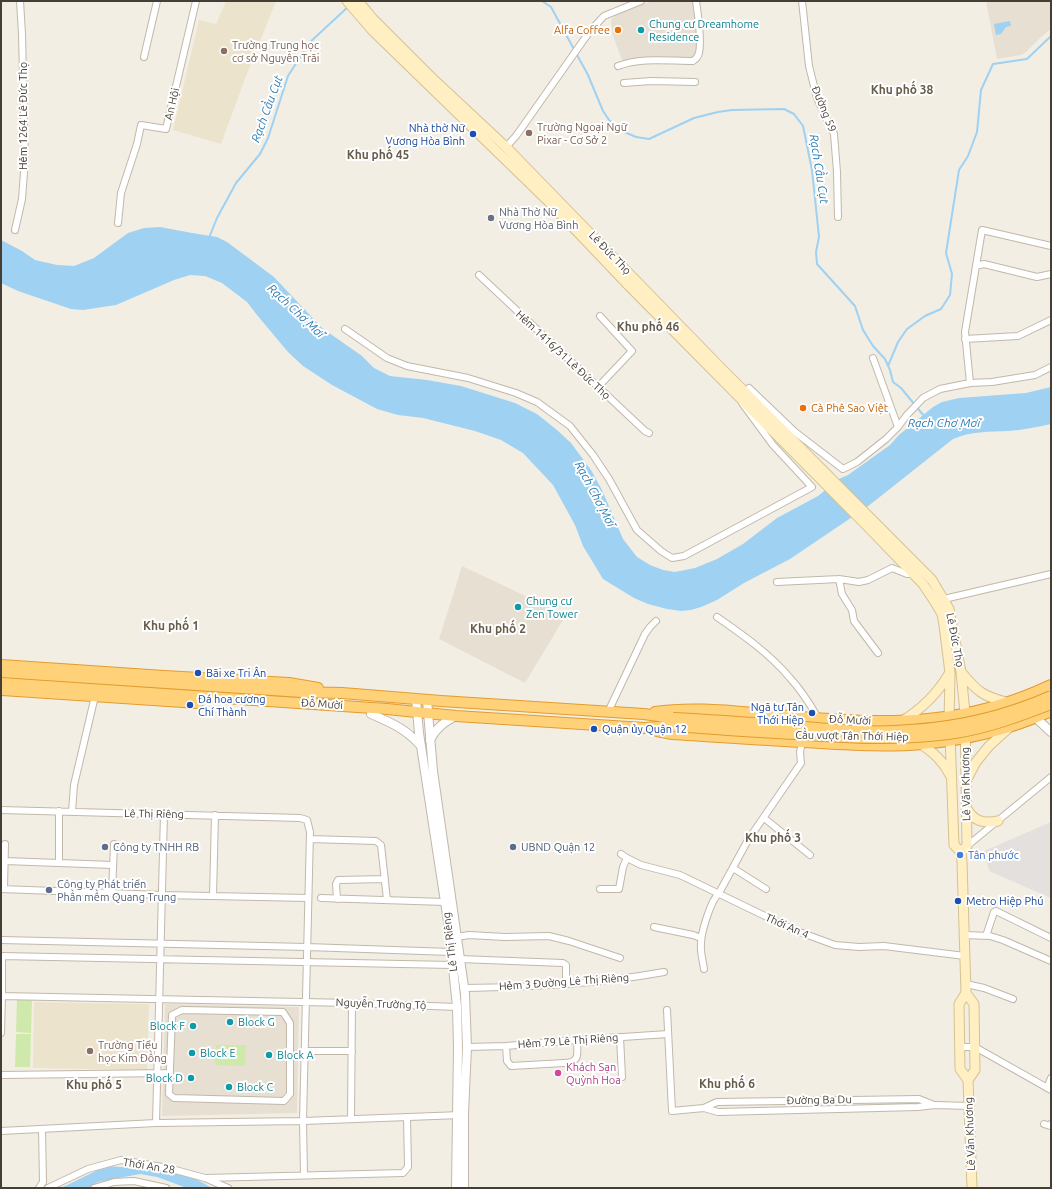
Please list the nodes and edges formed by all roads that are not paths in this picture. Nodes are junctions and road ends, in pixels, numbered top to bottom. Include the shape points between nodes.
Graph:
1 (20, 1) edge
2 (157, 1) edge
3 (196, 1) edge
4 (347, 1) edge
5 (358, 1) edge
6 (641, 1) edge
7 (696, 1) edge
8 (802, 1) edge
9 (370, 22) junction
10 (144, 57) dead end
11 (618, 66) dead end
12 (695, 82) dead end
13 (624, 83) dead end
14 (506, 147) junction
15 (502, 156) junction
16 (838, 217) dead end
17 (118, 223) dead end
18 (15, 230) dead end
19 (1051, 246) edge
20 (976, 266) junction
21 (619, 269) junction
22 (1051, 274) edge
23 (479, 275) dead end
24 (600, 316) dead end
25 (1051, 320) edge
26 (345, 329) dead end
27 (965, 339) junction
28 (873, 358) dead end
29 (1051, 367) edge
30 (970, 383) junction
31 (598, 387) junction
32 (749, 388) dead end
33 (741, 399) junction
34 (898, 427) junction
35 (649, 433) dead end
36 (822, 476) junction
37 (872, 526) junction
38 (913, 573) junction
39 (1051, 574) edge
40 (839, 579) junction
41 (777, 582) dead end
42 (940, 600) junction
43 (717, 616) dead end
44 (656, 621) dead end
45 (878, 653) dead end
46 (1, 665) edge
47 (1, 672) edge
48 (961, 672) junction
49 (950, 673) junction
50 (1, 683) edge
51 (1051, 685) edge
52 (1, 690) edge
53 (342, 692) junction
54 (95, 696) junction
55 (1051, 696) edge
56 (416, 699) junction
57 (431, 700) junction
58 (1006, 702) junction
59 (1051, 704) edge
60 (386, 709) junction
61 (981, 709) junction
62 (1051, 711) edge
63 (416, 712) junction
64 (608, 712) junction
65 (965, 713) junction
66 (371, 714) junction
67 (428, 714) junction
68 (644, 714) junction
69 (456, 716) junction
70 (949, 716) junction
71 (818, 718) junction
72 (1036, 718) junction
73 (928, 719) junction
74 (902, 721) junction
75 (673, 722) junction
76 (1011, 726) junction
77 (644, 728) junction
78 (1051, 732) edge
79 (986, 733) junction
80 (965, 737) junction
81 (950, 740) junction
82 (430, 741) junction
83 (802, 742) junction
84 (925, 744) junction
85 (421, 747) junction
86 (1051, 777) edge
87 (952, 779) junction
88 (965, 782) junction
89 (966, 806) junction
90 (1, 810) edge
91 (59, 811) junction
92 (72, 812) junction
93 (164, 813) junction
94 (215, 815) junction
95 (764, 818) junction
96 (998, 821) junction
97 (310, 839) junction
98 (5, 844) dead end
99 (114, 844) dead end
100 (964, 849) junction
101 (621, 854) dead end
102 (810, 856) dead end
103 (627, 858) junction
104 (5, 861) junction
105 (59, 863) junction
106 (113, 865) junction
107 (733, 868) junction
108 (385, 879) junction
109 (600, 888) dead end
110 (3, 889) edge
111 (766, 889) dead end
112 (112, 893) junction
113 (720, 893) junction
114 (162, 895) junction
115 (213, 896) junction
116 (308, 898) junction
117 (321, 898) dead end
118 (337, 899) junction
119 (387, 900) junction
120 (445, 902) junction
121 (654, 927) dead end
122 (964, 935) junction
123 (986, 936) junction
124 (457, 937) junction
125 (701, 938) junction
126 (1051, 938) edge
127 (1, 940) edge
128 (160, 944) junction
129 (306, 947) junction
130 (451, 952) junction
131 (1, 956) edge
132 (965, 956) junction
133 (620, 958) dead end
134 (160, 959) junction
135 (460, 959) junction
136 (1051, 961) edge
137 (306, 963) junction
138 (452, 965) junction
139 (704, 969) dead end
140 (664, 972) dead end
141 (566, 983) junction
142 (464, 988) junction
143 (966, 989) junction
144 (2, 996) edge
145 (160, 999) junction
146 (1013, 999) dead end
147 (306, 1002) junction
148 (352, 1003) junction
149 (457, 1007) junction
150 (667, 1010) dead end
151 (1, 1033) edge
152 (668, 1034) junction
153 (620, 1037) junction
154 (577, 1040) junction
155 (506, 1046) junction
156 (467, 1047) junction
157 (960, 1047) junction
158 (975, 1047) junction
159 (305, 1051) junction
160 (352, 1051) junction
161 (157, 1073) junction
162 (170, 1073) junction
163 (1, 1075) edge
164 (622, 1077) dead end
165 (1051, 1078) edge
166 (968, 1080) junction
167 (1049, 1089) edge
168 (801, 1100) junction
169 (935, 1105) junction
170 (970, 1106) junction
171 (704, 1108) junction
172 (804, 1110) junction
173 (460, 1115) junction
174 (408, 1116) junction
175 (351, 1119) junction
176 (304, 1121) junction
177 (156, 1123) junction
178 (1044, 1124) dead end
179 (1051, 1124) edge
180 (42, 1129) junction
181 (1, 1131) edge
182 (304, 1175) junction
183 (205, 1178) junction
184 (460, 1186) edge
185 (39, 1188) edge
186 (48, 1188) edge
187 (94, 1188) edge
188 (166, 1188) edge
189 (228, 1188) edge
190 (972, 1188) edge

1 - 18 street, Hẻm 1264 Lê Đức Thọ via 25,159 22,199
2 - 10 street
3 - 17 street, An Hội via 166,129 141,125 121,192
4 - 9 main road
5 - 9 main road
6 - 14 street via 600,19
7 - 11 street via 699,30 699,54 696,59 639,60
8 - 16 street, Đường 59 via 809,66 817,98 834,134
9 - 14 main road, Lê Đức Thọ
9 - 15 main road, Lê Đức Thọ via 415,73
12 - 13 street
14 - 15 street
14 - 21 main road, Lê Đức Thọ
15 - 21 main road, Lê Đức Thọ
19 - 20 street via 982,230
20 - 22 street via 984,264 1037,277
20 - 27 street
21 - 33 main road, Lê Đức Thọ
21 - 36 main road, Lê Đức Thọ
23 - 31 street, Hẻm 1416/31 Lê Đức Thọ
24 - 31 street via 632,351
25 - 27 street via 1018,336
26 - 33 street, Lê Đức Thọ via 387,358 407,366 468,378 537,402 570,426 609,479 637,530 672,558 684,556 812,487 773,445 742,405
27 - 30 street
28 - 34 street
29 - 30 street via 1035,375
30 - 34 street via 940,389 923,398
31 - 35 street, Hẻm 1416/31 Lê Đức Thọ
32 - 34 street via 795,432 843,469 857,462
33 - 36 main road, Lê Đức Thọ
36 - 37 main road
37 - 38 main road, Lê Đức Thọ
37 - 42 main road, Lê Đức Thọ via 932,580
38 - 40 street via 907,574 892,568 859,582
38 - 42 main road, Lê Đức Thọ
39 - 42 street
40 - 41 street
40 - 45 street via 842,594 853,613 854,621
42 - 48 main road, Lê Đức Thọ via 951,615
42 - 49 main road, Lê Đức Thọ
43 - 71 street via 754,643 790,677
44 - 64 street via 645,634
46 - 53 highway, Đỗ Mười via 289,683
47 - 53 highway, Đỗ Mười via 302,692
48 - 58 main road via 981,694
48 - 65 main road, Lê Đức Thọ
49 - 70 main road, Lê Đức Thọ
49 - 74 main road via 926,704
50 - 60 highway, Đỗ Mười
51 - 58 highway, Đỗ Mười
52 - 54 highway, Đỗ Mười
53 - 56 highway, Đỗ Mười
54 - 66 highway, Đỗ Mười
54 - 92 street via 77,771
55 - 75 highway, Cầu vượt Tân Thới Hiệp, bridge via 978,721 908,731
56 - 57 highway, Đỗ Mười
56 - 63 street, Lê Thị Riêng
57 - 64 highway, Đỗ Mười
57 - 67 street, Lê Thị Riêng
58 - 61 highway, Đỗ Mười
59 - 75 highway, Cầu vượt Tân Thới Hiệp, bridge via 977,729 902,738 811,736
60 - 63 highway, Đỗ Mười
60 - 66 highway
61 - 65 highway, Đỗ Mười
61 - 79 highway
62 - 72 highway, Đỗ Mười
63 - 67 highway, Đỗ Mười
63 - 85 street, Lê Thị Riêng
64 - 68 highway, Đỗ Mười
65 - 70 highway, Đỗ Mười
65 - 80 main road, Lê Văn Khương
66 - 85 street via 399,727 411,735
67 - 69 highway, Đỗ Mười
67 - 82 street, Lê Thị Riêng
68 - 71 highway, Đỗ Mười via 675,709
68 - 75 highway, Đỗ Mười
69 - 77 highway, Đỗ Mười
69 - 82 street via 442,723
70 - 73 highway, Đỗ Mười
70 - 81 main road, Lê Văn Khương
71 - 74 highway, Đỗ Mười
72 - 76 highway, Đỗ Mười
72 - 78 street
73 - 74 highway, Đỗ Mười
73 - 84 highway
75 - 77 highway, Đỗ Mười
76 - 79 highway, Đỗ Mười
76 - 88 main road via 989,746
77 - 83 highway, Đỗ Mười via 672,734
79 - 80 highway, Đỗ Mười
80 - 81 highway, Đỗ Mười
80 - 88 main road, Lê Văn Khương
81 - 84 highway, Đỗ Mười
81 - 87 main road, Lê Văn Khương
82 - 124 street, Lê Thị Riêng via 432,771
83 - 84 highway, Đỗ Mười
83 - 95 street via 801,763
84 - 87 main road via 945,766
85 - 120 street, Lê Thị Riêng
86 - 96 street
87 - 100 main road, Lê Văn Khương via 954,846
88 - 89 main road, Lê Văn Khương
89 - 96 main road via 970,815 977,820 988,823
89 - 100 main road, Lê Văn Khương
90 - 91 street, Lê Thị Riêng
91 - 92 street, Lê Thị Riêng
91 - 105 street
92 - 93 street, Lê Thị Riêng
93 - 94 street, Lê Thị Riêng
93 - 114 street
94 - 97 street, Lê Thị Riêng via 300,818 307,820
94 - 115 street
95 - 102 street
95 - 107 street via 748,840
96 - 100 street
97 - 108 street via 376,841 381,845
97 - 116 street
98 - 104 street
99 - 106 street
100 - 122 main road, Lê Văn Khương
101 - 103 street, Thới An 4
103 - 109 street via 619,889
103 - 113 street, Thới An 4
104 - 105 street
104 - 110 street
105 - 106 street
106 - 112 street
107 - 111 street
107 - 113 street
108 - 118 street via 338,880
108 - 119 street
110 - 112 street
112 - 114 street
113 - 125 street via 710,910
113 - 132 street, Thới An 4 via 794,930 835,945 884,946
114 - 115 street
114 - 128 street
115 - 116 street
116 - 129 street
117 - 118 street
118 - 119 street
119 - 120 street
120 - 130 street, Lê Thị Riêng
121 - 125 street
122 - 123 street
122 - 132 main road, Lê Văn Khương
123 - 126 street via 996,911
123 - 136 street via 1004,940
124 - 133 street via 549,936
124 - 135 street, Lê Thị Riêng
125 - 139 street
127 - 128 street
128 - 129 street
128 - 134 street
129 - 130 street
129 - 137 street
130 - 138 street, Lê Thị Riêng
131 - 134 street
131 - 144 street
132 - 143 main road, Lê Văn Khương
134 - 137 street
134 - 145 street
135 - 141 street via 563,963 566,965
135 - 142 street, Lê Thị Riêng
137 - 138 street
137 - 147 street
138 - 149 street, Lê Thị Riêng
140 - 141 street, Hẻm 3 Đường Lê Thị Riêng via 597,982
141 - 142 street, Hẻm 3 Đường Lê Thị Riêng via 509,988
142 - 156 street, Lê Thị Riêng
143 - 146 street via 984,988
143 - 157 main road, Lê Văn Khương via 959,1004
143 - 158 main road, Lê Văn Khương via 974,1004
144 - 145 street, Nguyễn Trường Tộ
144 - 151 street
145 - 147 street, Nguyễn Trường Tộ
145 - 161 street
147 - 148 street, Nguyễn Trường Tộ
147 - 159 street
148 - 149 street, Nguyễn Trường Tộ
148 - 160 street
149 - 173 street, Lê Thị Riêng
150 - 152 street
152 - 153 street, Hẻm 79 Lê Thị Riêng
152 - 171 street, Đường Ba Du via 672,1111
153 - 154 street, Hẻm 79 Lê Thị Riêng
153 - 164 street
154 - 155 street, Hẻm 79 Lê Thị Riêng
154 - 155 street via 578,1057 572,1062 564,1063 511,1066 507,1061
155 - 156 street, Hẻm 79 Lê Thị Riêng
156 - 173 street, Lê Thị Riêng
157 - 158 street
157 - 166 main road, Lê Văn Khương via 960,1069
158 - 166 main road, Lê Văn Khương via 975,1070
158 - 167 street
159 - 160 street
159 - 176 street
160 - 175 street
161 - 162 street
161 - 163 street
161 - 177 street
162 - 162 street via 172,1015 182,1010 283,1012 290,1023 290,1094 284,1101 174,1098 169,1094
165 - 167 street
166 - 170 main road, Lê Văn Khương
168 - 169 street, Đường Ba Du via 919,1099
168 - 171 street, Đường Ba Du via 718,1102
168 - 172 street
169 - 170 street, Đường Ba Du
169 - 172 street, Đường Ba Du
170 - 190 main road, Lê Văn Khương
171 - 172 street, Đường Ba Du via 718,1112
173 - 174 street
173 - 184 street, Lê Thị Riêng
174 - 175 street
174 - 182 street via 408,1167 403,1173
175 - 176 street
176 - 177 street
176 - 182 street
177 - 180 street
178 - 179 street
180 - 181 street
180 - 185 street via 43,1182
182 - 183 street
183 - 186 street, Thới An 28 via 168,1168 121,1160 88,1169
183 - 189 street, Thới An 28
187 - 188 street, Thới An 28 via 114,1182 134,1181

